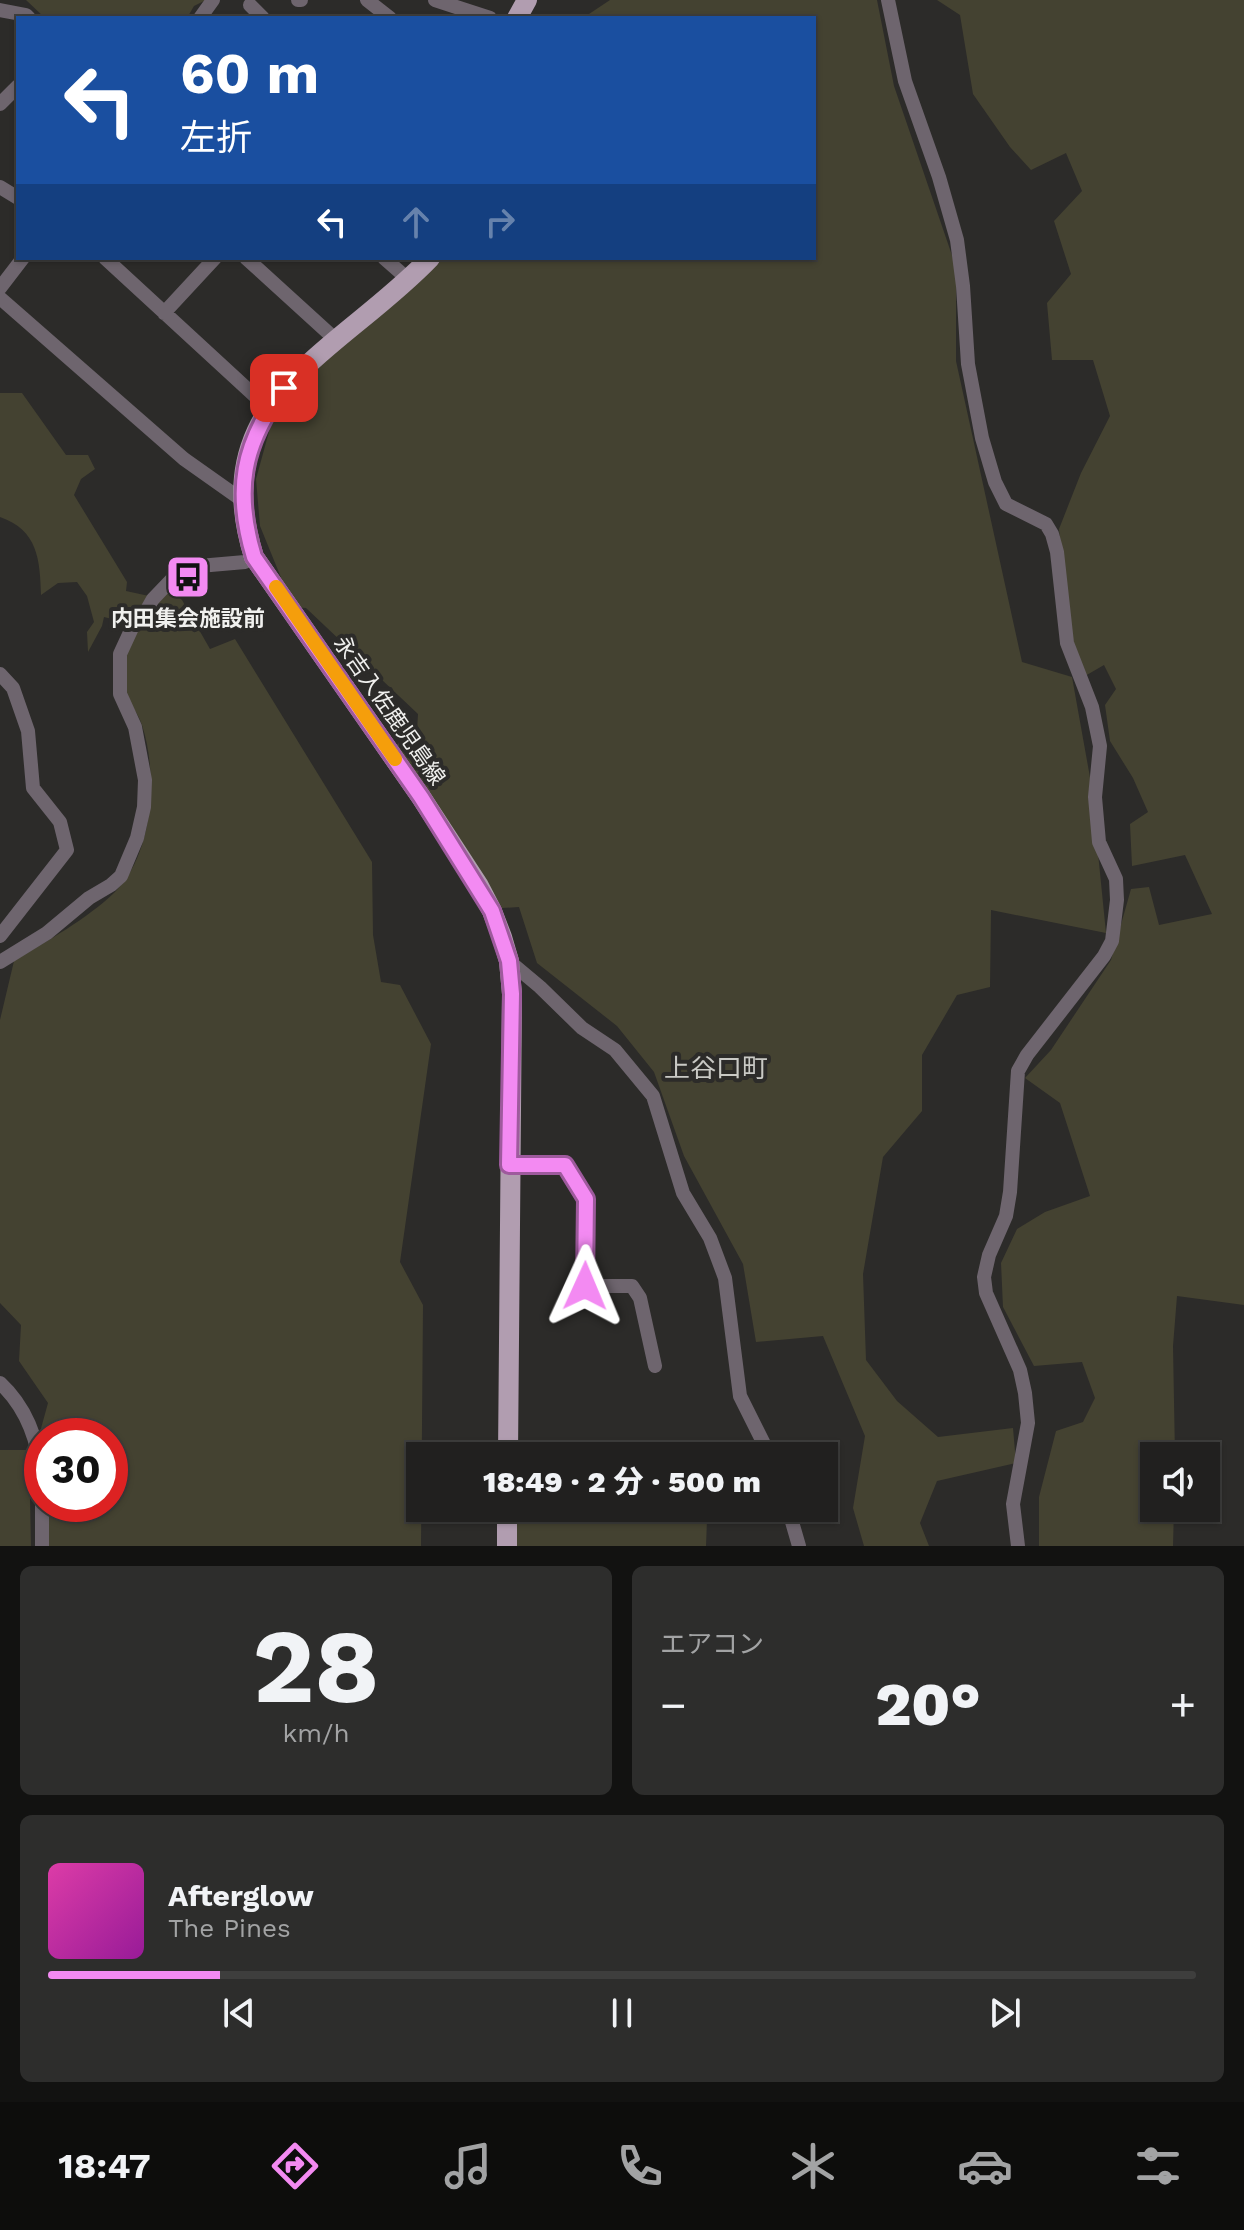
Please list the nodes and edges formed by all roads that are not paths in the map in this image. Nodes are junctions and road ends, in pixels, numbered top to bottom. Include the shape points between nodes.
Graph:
1 (367, 0) edge
2 (435, 0) edge
3 (888, 0) edge
4 (250, 5) dead end
5 (0, 10) edge
6 (22, 16) edge
7 (261, 16) edge
8 (387, 16) edge
9 (484, 16) edge
10 (16, 88) edge
11 (0, 104) edge
12 (21, 260) edge
13 (107, 260) edge
14 (213, 260) edge
15 (248, 260) edge
16 (386, 260) edge
17 (428, 260) edge
18 (409, 280) junction
19 (0, 288) edge
20 (0, 298) edge
21 (164, 313) junction
22 (335, 339) junction
23 (268, 408) junction
24 (242, 500) junction
25 (254, 557) junction
26 (0, 674) edge
27 (0, 936) edge
28 (509, 961) junction
29 (0, 962) edge
30 (509, 1165) junction
31 (655, 1366) dead end
32 (0, 1383) edge
33 (24, 1418) edge
34 (508, 1442) edge
35 (763, 1442) edge
36 (42, 1522) edge
37 (507, 1522) edge
38 (792, 1522) edge
39 (42, 1546) edge
40 (507, 1546) edge
41 (799, 1546) edge
42 (1018, 1546) edge

1 - 8 street
2 - 9 street
3 - 42 street via 905,81 957,240 968,364 995,482 1006,504 1046,524 1057,552 1067,643 1092,707 1100,746 1095,797 1099,842 1116,879 1112,941 1018,1071 1010,1192 984,1277 1025,1393 1028,1423 1013,1504
4 - 7 street
5 - 6 street
10 - 11 street
12 - 19 street
13 - 21 street
14 - 21 street
15 - 22 street
16 - 18 street
17 - 18 main road, 永吉入佐鹿児島線
18 - 22 main road, 永吉入佐鹿児島線
20 - 24 street via 184,459
21 - 23 street
22 - 23 main road, 永吉入佐鹿児島線
23 - 24 main road, 永吉入佐鹿児島線 via 244,468
24 - 25 main road, 永吉入佐鹿児島線
25 - 28 main road, 永吉入佐鹿児島線 via 479,886
25 - 29 street via 199,566 175,576 132,628 120,654 120,694 135,727 145,780 137,838 121,876
26 - 27 street via 13,688 28,731 33,788 60,822 67,850
28 - 30 main road, 永吉入佐鹿児島線
28 - 35 street via 582,1028 615,1050 653,1096 683,1193 710,1238 725,1278 740,1396
30 - 31 street via 565,1165 586,1199 585,1286 632,1286 640,1298
30 - 34 main road, 永吉入佐鹿児島線
32 - 33 street
36 - 39 street
37 - 40 main road
38 - 41 street

